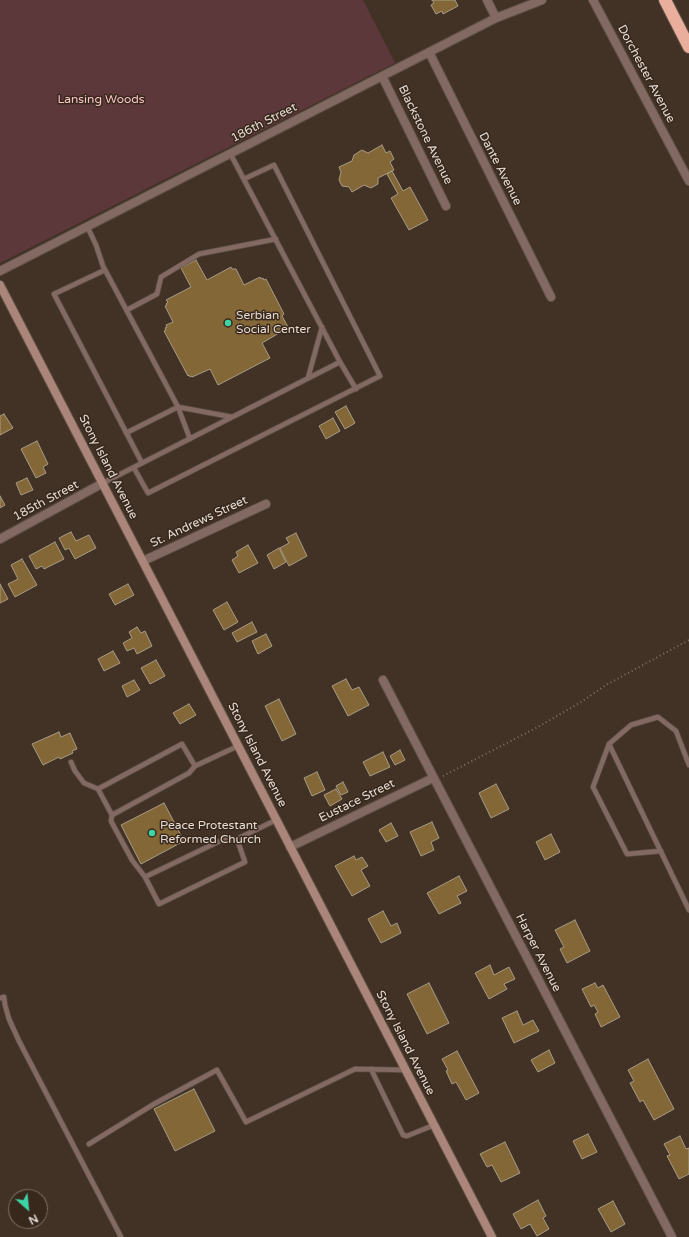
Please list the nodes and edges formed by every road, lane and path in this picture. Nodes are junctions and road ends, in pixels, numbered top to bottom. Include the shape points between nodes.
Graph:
1 (487, 0) edge
2 (542, 0) edge
3 (593, 0) edge
4 (665, 0) edge
5 (496, 18) junction
6 (689, 47) edge
7 (429, 52) junction
8 (382, 76) junction
9 (230, 153) junction
10 (244, 179) junction
11 (689, 181) edge
12 (446, 206) dead end
13 (87, 226) junction
14 (276, 239) junction
15 (105, 270) junction
16 (0, 271) edge
17 (0, 285) edge
18 (551, 297) dead end
19 (127, 310) junction
20 (322, 327) junction
21 (340, 362) junction
22 (308, 378) junction
23 (356, 389) junction
24 (178, 406) junction
25 (232, 417) junction
26 (126, 433) junction
27 (190, 439) junction
28 (142, 463) junction
29 (134, 468) junction
30 (103, 484) junction
31 (266, 504) dead end
32 (0, 539) edge
33 (143, 561) junction
34 (689, 640) edge
35 (383, 680) dead end
36 (609, 744) junction
37 (238, 746) junction
38 (71, 762) dead end
39 (689, 764) edge
40 (195, 766) junction
41 (434, 779) junction
42 (98, 789) junction
43 (112, 815) junction
44 (276, 820) junction
45 (237, 839) junction
46 (290, 847) junction
47 (660, 851) junction
48 (145, 877) junction
49 (689, 910) edge
50 (0, 998) edge
51 (371, 1069) junction
52 (406, 1070) junction
53 (434, 1125) junction
54 (89, 1144) dead end
55 (121, 1237) edge
56 (492, 1237) edge
57 (672, 1237) edge

1 - 5 street
2 - 5 street, 186th Street
3 - 11 street, Dorchester Avenue
4 - 6 highway
5 - 7 street, 186th Street
7 - 8 street, 186th Street
7 - 18 street, Dante Avenue
8 - 9 street, 186th Street
8 - 12 street, Blackstone Avenue
9 - 10 lane
9 - 13 street, 186th Street
10 - 14 lane
10 - 23 lane via 274,165 380,376
13 - 15 lane
13 - 16 street, 186th Street
14 - 19 lane via 199,254 161,277 157,294
14 - 20 lane
15 - 19 lane
15 - 26 lane via 54,294
17 - 30 street, Stony Island Avenue
19 - 24 lane
20 - 21 lane
20 - 22 lane
21 - 22 lane
21 - 23 lane
22 - 25 lane
23 - 29 lane via 148,493
24 - 25 lane
24 - 26 lane
24 - 27 lane
25 - 27 lane
26 - 28 lane
27 - 28 lane
28 - 29 lane
29 - 30 lane
30 - 32 street, 185th Street
30 - 33 street, Stony Island Avenue
31 - 33 street, St. Andrews Street
33 - 37 street, Stony Island Avenue
34 - 41 path via 606,685 536,728
35 - 41 street, Harper Avenue
36 - 39 lane via 631,725 658,717 676,731
36 - 47 lane
36 - 47 lane via 593,787 627,854
37 - 40 lane
37 - 44 street, Stony Island Avenue
38 - 42 lane via 84,783
40 - 42 lane via 182,744
40 - 43 lane via 189,774
41 - 46 street, Eustace Street
41 - 57 street, Harper Avenue
42 - 43 lane
43 - 48 lane via 111,821 132,860
44 - 45 lane
44 - 46 street, Stony Island Avenue
45 - 48 lane via 224,839
45 - 48 lane via 245,862 159,904
46 - 52 street, Stony Island Avenue
47 - 49 lane
50 - 55 lane via 4,997 9,1019 19,1042
51 - 52 lane
51 - 53 lane via 403,1135 407,1136
51 - 54 lane via 355,1069 246,1122 217,1070 154,1104
52 - 53 street, Stony Island Avenue
53 - 56 street, Stony Island Avenue

